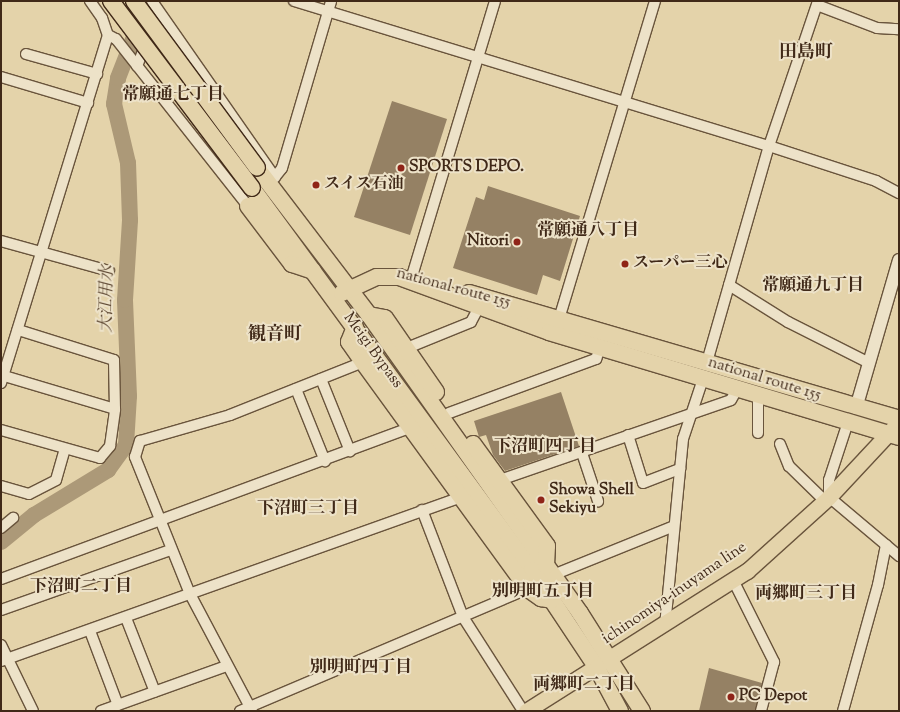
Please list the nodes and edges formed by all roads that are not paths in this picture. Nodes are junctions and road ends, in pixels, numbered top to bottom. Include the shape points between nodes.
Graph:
1 (90, 1) edge
2 (110, 1) edge
3 (134, 1) edge
4 (294, 1) edge
5 (331, 1) edge
6 (495, 1) edge
7 (655, 1) edge
8 (152, 2) edge
9 (817, 3) edge
10 (327, 11) junction
11 (160, 12) junction
12 (102, 18) junction
13 (899, 29) edge
14 (108, 35) junction
15 (26, 54) dead end
16 (477, 58) junction
17 (134, 63) junction
18 (97, 74) junction
19 (1, 77) edge
20 (623, 100) junction
21 (88, 103) junction
22 (769, 146) junction
23 (275, 177) junction
24 (899, 193) edge
25 (277, 194) junction
26 (248, 206) joint
27 (1, 241) edge
28 (42, 253) junction
29 (899, 260) edge
30 (109, 271) dead end
31 (313, 272) junction
32 (412, 276) junction
33 (730, 285) junction
34 (348, 286) junction
35 (332, 298) junction
36 (479, 306) junction
37 (369, 315) junction
38 (558, 319) junction
39 (355, 327) junction
40 (18, 330) junction
41 (407, 348) junction
42 (600, 348) junction
43 (363, 362) junction
44 (707, 362) junction
45 (869, 363) junction
46 (2, 378) edge
47 (321, 379) junction
48 (703, 379) junction
49 (296, 389) junction
50 (737, 389) junction
51 (758, 395) junction
52 (856, 408) junction
53 (115, 409) junction
54 (449, 413) junction
55 (690, 415) junction
56 (899, 421) edge
57 (848, 422) junction
58 (410, 428) junction
59 (1, 430) edge
60 (758, 433) dead end
61 (628, 435) junction
62 (893, 436) edge
63 (780, 444) dead end
64 (65, 449) junction
65 (350, 451) junction
66 (582, 453) junction
67 (326, 461) junction
68 (680, 469) junction
69 (500, 480) junction
70 (1, 486) edge
71 (461, 497) junction
72 (827, 499) junction
73 (598, 501) dead end
74 (422, 510) junction
75 (13, 518) dead end
76 (160, 520) junction
77 (672, 527) junction
78 (1, 528) edge
79 (886, 545) junction
80 (170, 550) junction
81 (899, 556) edge
82 (550, 570) junction
83 (1, 579) edge
84 (733, 580) junction
85 (528, 589) junction
86 (190, 594) junction
87 (552, 600) junction
88 (1, 610) edge
89 (463, 617) junction
90 (126, 618) junction
91 (665, 626) junction
92 (90, 631) junction
93 (1, 645) edge
94 (610, 659) junction
95 (4, 660) edge
96 (227, 666) junction
97 (597, 668) junction
98 (155, 692) junction
99 (118, 705) junction
100 (247, 710) edge
101 (642, 710) edge
102 (32, 711) edge
103 (101, 711) edge
104 (522, 711) edge
105 (526, 711) edge
106 (620, 711) edge
107 (761, 711) edge
108 (843, 711) edge

1 - 12 street
2 - 12 street
2 - 31 highway, Meigi Bypass, bridge
3 - 25 highway, Meigi Bypass, bridge
4 - 10 street
5 - 10 street
6 - 16 street
7 - 20 street
8 - 11 street
9 - 13 street via 877,28
9 - 22 street
10 - 16 street
10 - 23 street via 282,168
11 - 17 street
11 - 23 street
12 - 14 street
14 - 17 street
14 - 18 street
15 - 18 street
16 - 20 street
16 - 32 street
17 - 26 street
18 - 21 street
19 - 21 street
20 - 22 street
20 - 38 street
21 - 28 street
22 - 24 street via 876,181
22 - 33 street
23 - 25 highway
25 - 34 highway, Meigi Bypass
26 - 31 highway via 292,264
27 - 28 street
28 - 30 street
28 - 40 street
29 - 45 street
31 - 35 highway, Meigi Bypass
32 - 34 highway, national route 155 via 380,272
32 - 38 highway, national route 155
33 - 44 street
33 - 45 street via 788,322
34 - 35 highway, national route 155
34 - 36 highway, national route 155 via 377,277 399,277
34 - 37 highway, Meigi Bypass
35 - 39 highway, Meigi Bypass
36 - 41 street via 471,322
36 - 42 highway, national route 155
37 - 41 highway via 385,318
37 - 82 highway, Meigi Bypass
38 - 44 highway, national route 155
39 - 43 highway via 349,342
39 - 87 highway, Meigi Bypass
40 - 46 street
40 - 53 street via 114,360
41 - 54 highway
42 - 48 highway, national route 155
42 - 54 street via 596,359
43 - 47 street
43 - 58 highway
44 - 52 highway, national route 155
45 - 52 street
46 - 53 street
47 - 49 street
47 - 65 street
48 - 50 highway, national route 155
48 - 55 street
49 - 67 street
49 - 76 street via 230,415 140,441 135,457
50 - 51 highway, national route 155
50 - 55 street via 731,400
51 - 57 highway, national route 155
51 - 60 street
52 - 56 highway, national route 155
53 - 64 street via 106,454 100,458
54 - 69 highway
55 - 61 street
55 - 68 street
56 - 62 main road, ichinomiya-inuyama line
57 - 62 highway, national route 155
57 - 72 street via 829,480
58 - 65 street
58 - 71 highway
59 - 64 street
61 - 66 street
61 - 68 street via 643,483
62 - 72 main road, ichinomiya-inuyama line
63 - 72 street via 789,466
64 - 70 street via 56,480 29,494
65 - 67 street
66 - 69 street
66 - 73 street
67 - 76 street
68 - 77 street
69 - 82 highway via 547,546
71 - 74 street
71 - 85 highway
72 - 79 street
72 - 84 main road, ichinomiya-inuyama line
74 - 86 street
74 - 89 street
75 - 78 street
76 - 80 street
76 - 83 street
77 - 82 street
77 - 91 street
79 - 81 street
79 - 108 street via 878,585
80 - 86 street
80 - 88 street
82 - 94 highway, Meigi Bypass
84 - 91 main road, ichinomiya-inuyama line
84 - 107 street via 774,662
85 - 87 highway via 540,598
85 - 89 street
86 - 90 street
86 - 96 street
87 - 97 highway, Meigi Bypass
89 - 100 street
89 - 104 street
90 - 92 street
90 - 98 street
91 - 94 main road, ichinomiya-inuyama line
92 - 95 street
92 - 99 street
93 - 95 street
94 - 97 main road, ichinomiya-inuyama line
94 - 101 highway, Meigi Bypass
95 - 102 street
96 - 98 street
96 - 100 street
97 - 105 main road, ichinomiya-inuyama line
97 - 106 highway, Meigi Bypass
98 - 99 street
99 - 103 street

